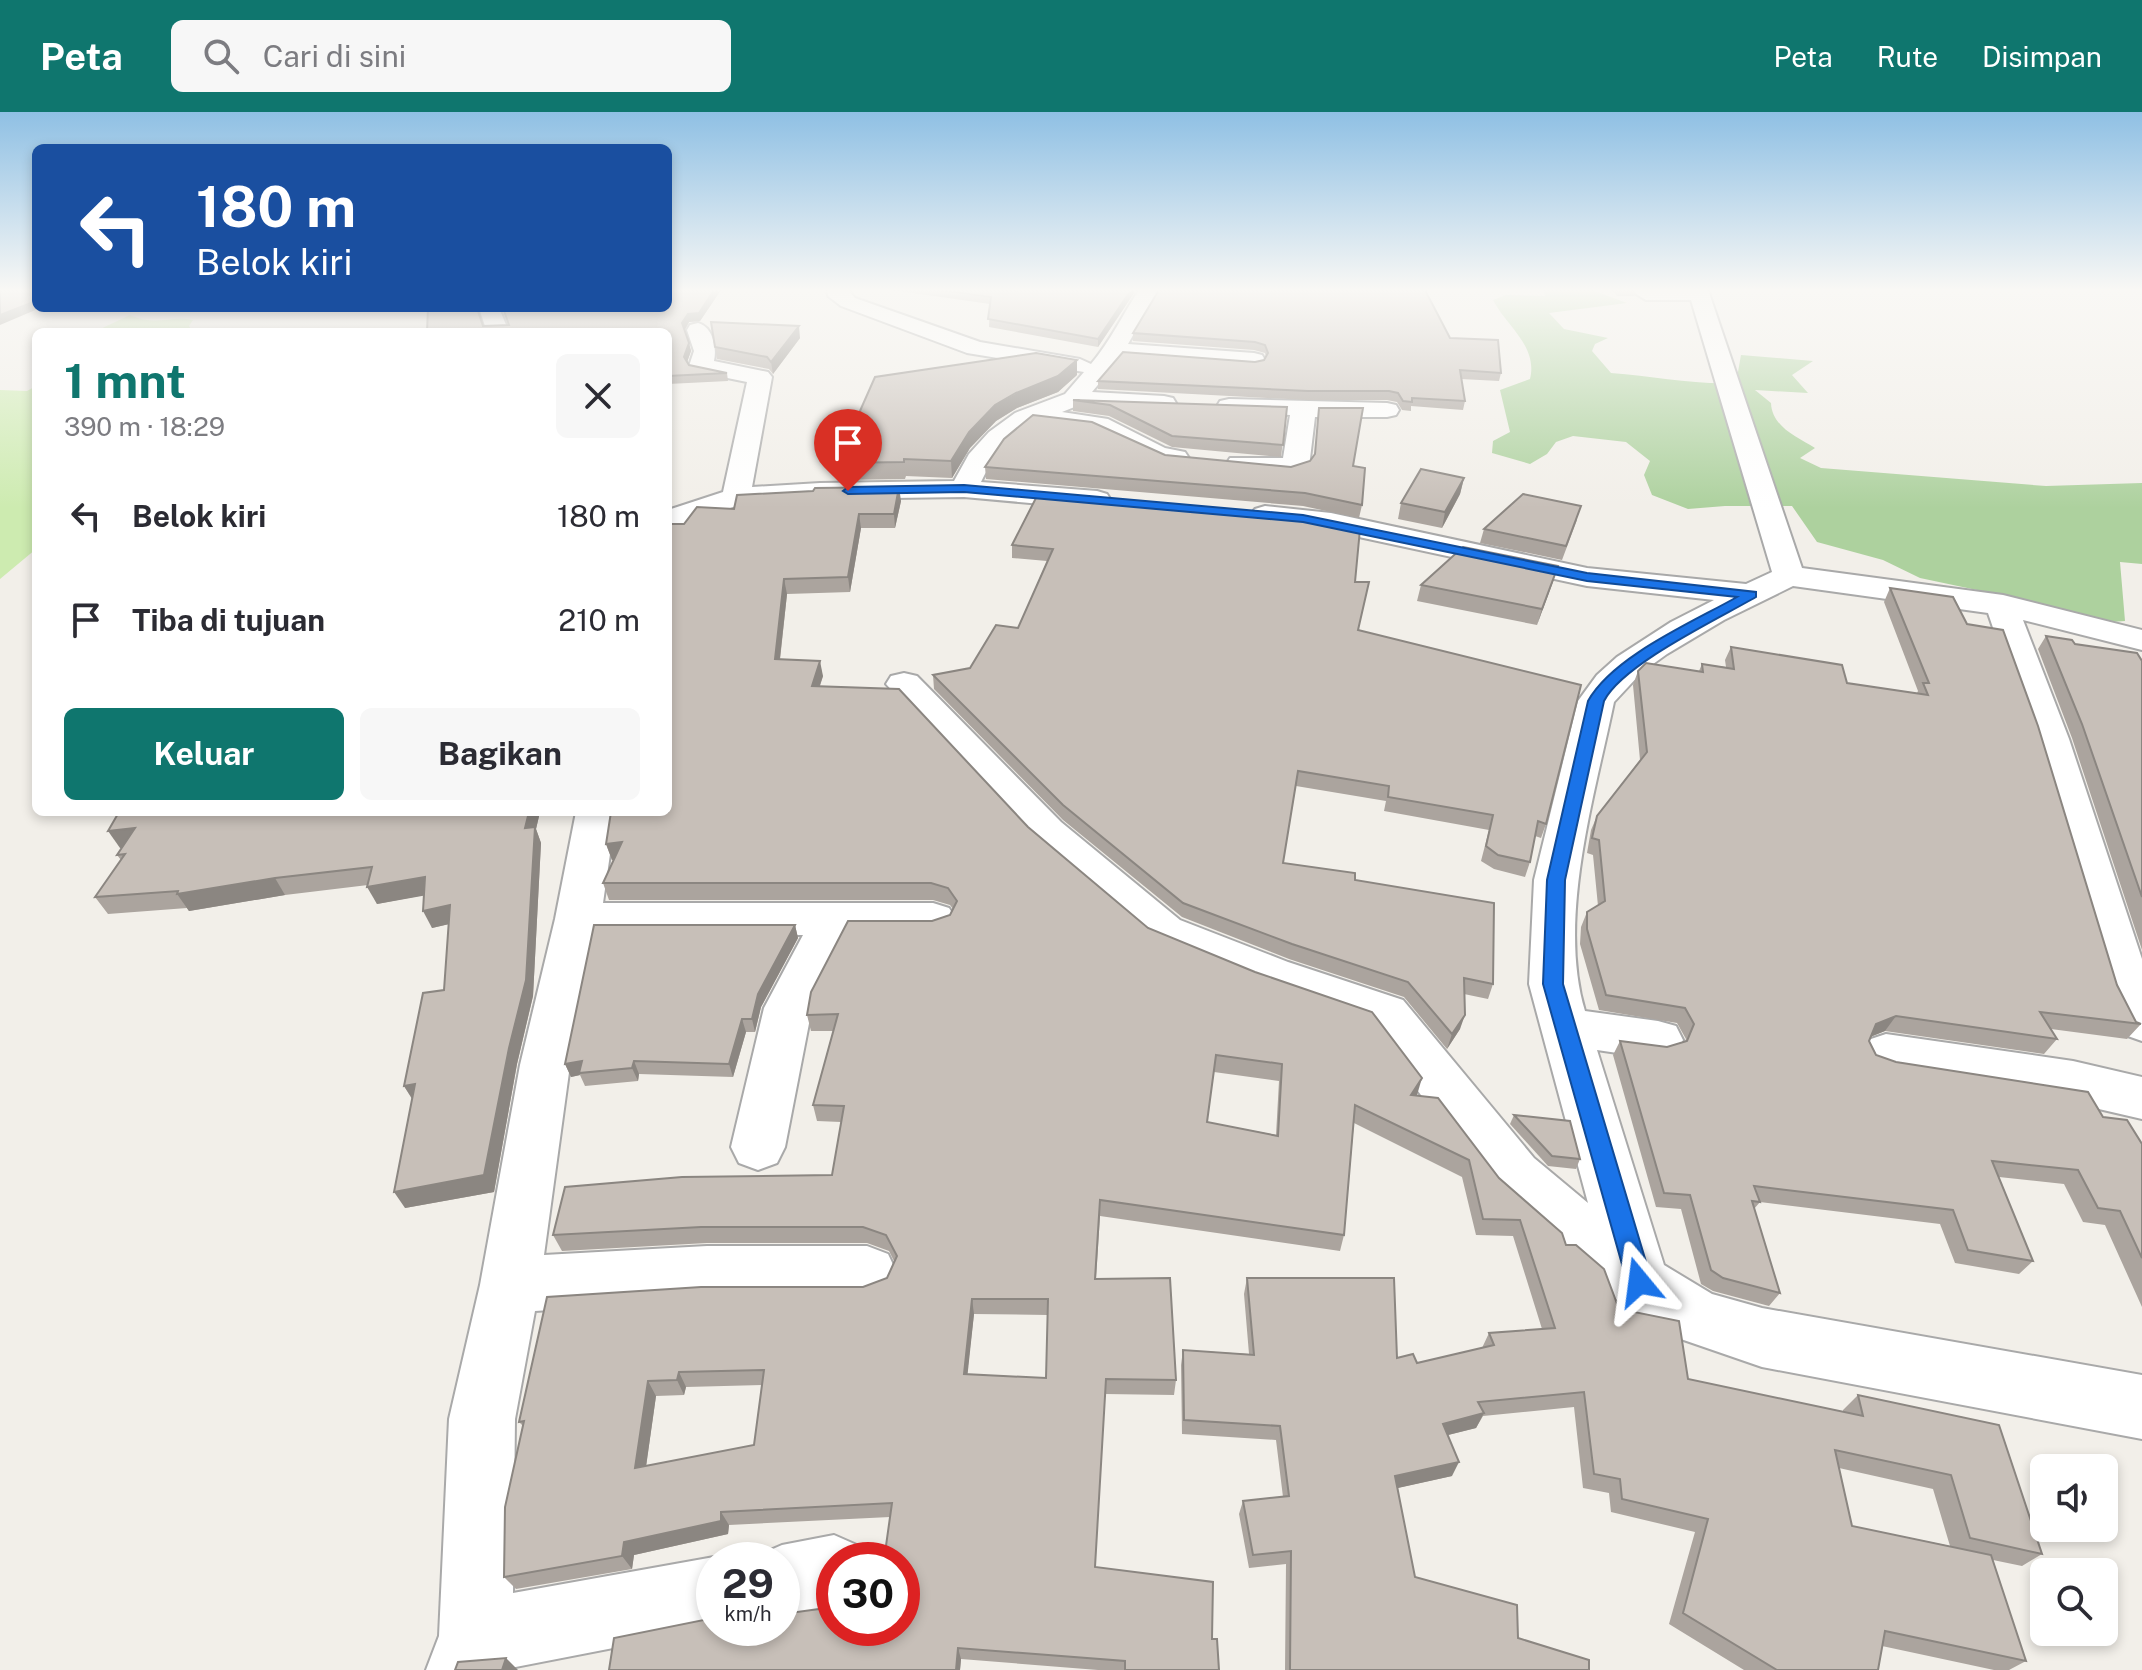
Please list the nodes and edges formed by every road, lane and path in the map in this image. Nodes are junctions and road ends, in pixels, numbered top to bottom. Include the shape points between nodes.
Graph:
1 (702, 363) edge
2 (1061, 363) edge
3 (1104, 363) edge
4 (1716, 363) edge
5 (1098, 369) junction
6 (1074, 399) junction
7 (1301, 410) junction
8 (1387, 410) dead end
9 (1028, 416) junction
10 (964, 489) junction
11 (736, 497) junction
12 (1118, 502) edge
13 (1235, 512) edge
14 (672, 519) edge
15 (1770, 585) junction
16 (2003, 605) junction
17 (2142, 640) edge
18 (904, 684) dead end
19 (595, 816) edge
20 (578, 919) junction
21 (933, 919) edge
22 (833, 920) junction
23 (2142, 1022) edge
24 (1567, 1027) junction
25 (1658, 1040) dead end
26 (1886, 1054) dead end
27 (2142, 1098) edge
28 (758, 1147) dead end
29 (867, 1273) dead end
30 (1639, 1282) junction
31 (510, 1285) junction
32 (2142, 1407) edge
33 (696, 1597) edge
34 (469, 1653) edge

1 - 11 street via 760,377
2 - 5 street
3 - 5 street
4 - 15 street
5 - 6 street
6 - 7 street
6 - 9 street
7 - 8 street
7 - 9 street via 1295,467 1161,456 1099,424
9 - 10 street via 989,446
10 - 11 street
10 - 12 street
11 - 14 street
13 - 15 street via 1331,522 1587,577
15 - 16 street
15 - 24 street via 1623,670 1596,701 1553,908 1553,984
16 - 17 street
16 - 23 street
18 - 30 street via 1046,832 1164,931 1386,1013 1514,1175
19 - 20 street
20 - 22 street
20 - 31 street via 545,1065
21 - 22 street
22 - 28 street via 787,1009
24 - 25 street
24 - 30 street
26 - 27 street via 2073,1082
29 - 31 street via 707,1273
30 - 32 street via 1690,1315 1782,1342
31 - 34 street via 482,1419
33 - 34 street

